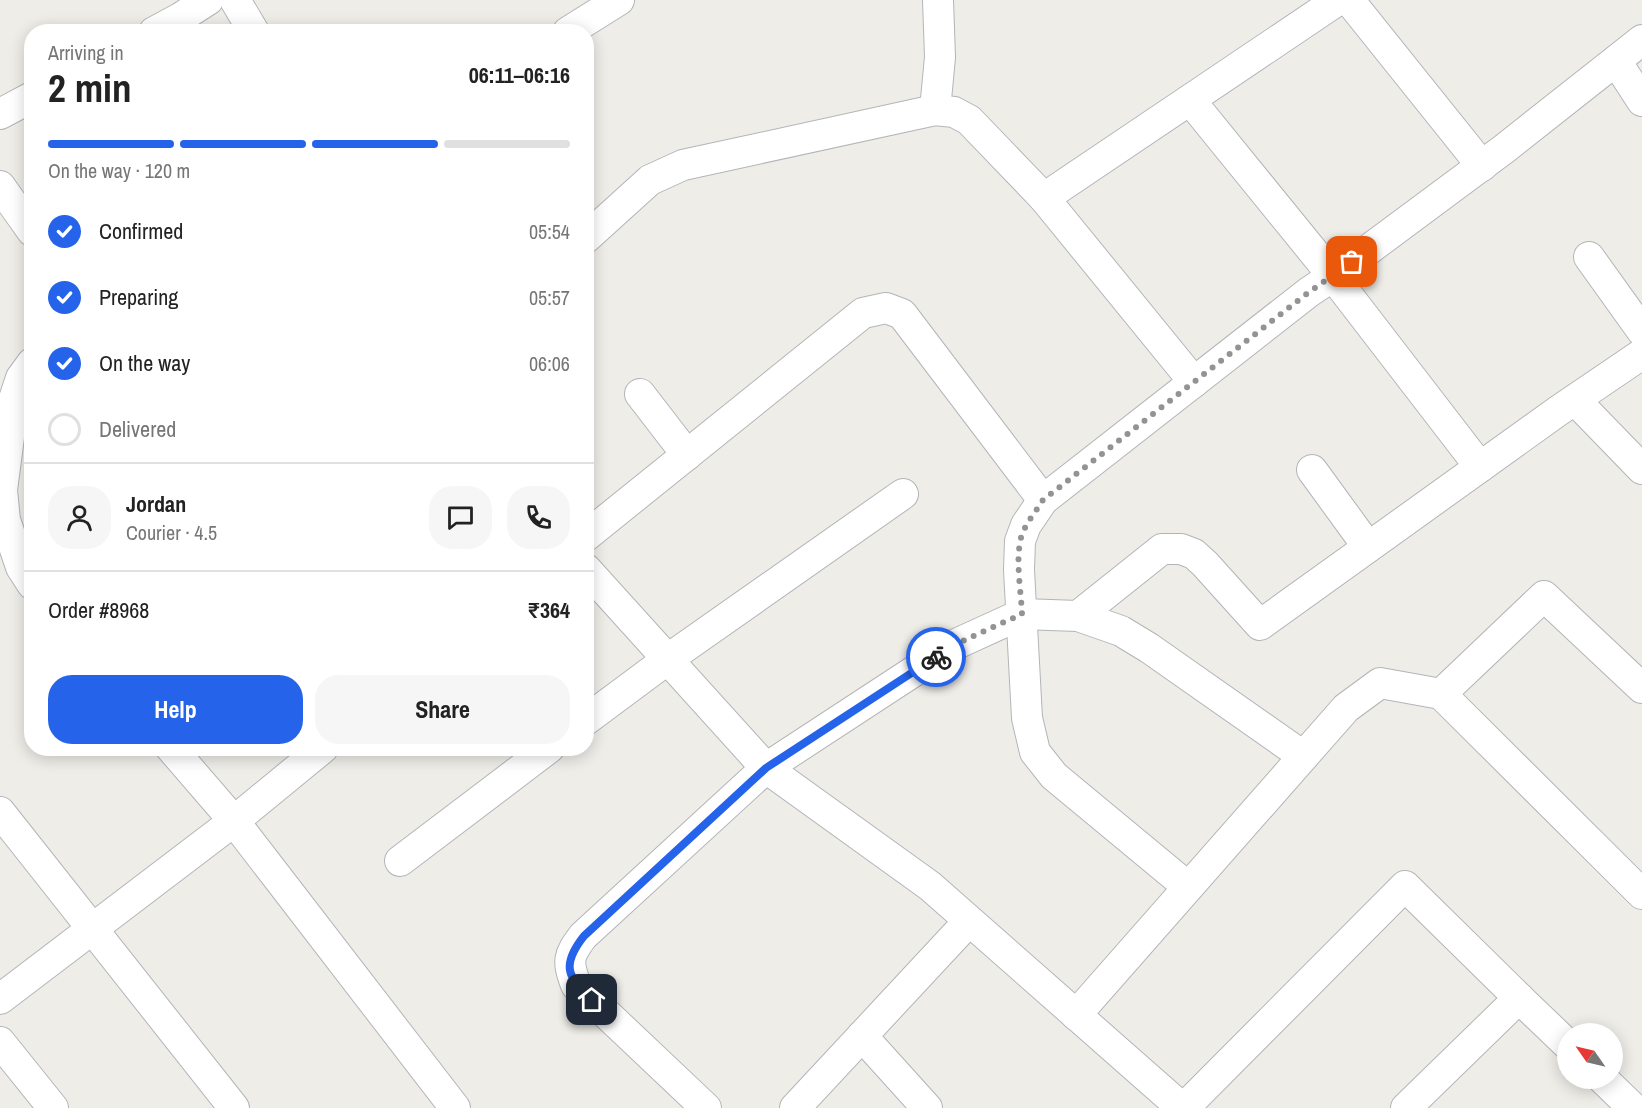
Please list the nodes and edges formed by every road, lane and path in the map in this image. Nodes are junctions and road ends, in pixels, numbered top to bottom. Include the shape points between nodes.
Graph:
1 (208, 0) edge
2 (235, 0) edge
3 (619, 0) edge
4 (938, 0) edge
5 (1338, 0) edge
6 (1349, 0) edge
7 (168, 24) edge
8 (249, 24) edge
9 (581, 24) edge
10 (1642, 40) edge
11 (1616, 60) junction
12 (1190, 100) junction
13 (24, 101) edge
14 (1642, 101) edge
15 (935, 110) junction
16 (0, 114) edge
17 (1482, 165) junction
18 (0, 186) edge
19 (1044, 198) junction
20 (24, 220) edge
21 (594, 231) edge
22 (1589, 257) dead end
23 (1333, 276) junction
24 (1642, 331) edge
25 (1642, 354) edge
26 (24, 374) edge
27 (1194, 382) junction
28 (640, 394) dead end
29 (1575, 400) junction
30 (687, 455) junction
31 (1480, 467) junction
32 (1642, 469) edge
33 (1312, 470) dead end
34 (903, 494) dead end
35 (1043, 500) junction
36 (594, 530) edge
37 (1368, 547) junction
38 (24, 572) edge
39 (594, 577) edge
40 (1022, 614) junction
41 (1078, 616) junction
42 (668, 659) junction
43 (1642, 688) edge
44 (1441, 694) junction
45 (594, 714) edge
46 (178, 756) edge
47 (313, 756) edge
48 (538, 756) edge
49 (1302, 756) junction
50 (766, 768) junction
51 (0, 812) edge
52 (234, 821) junction
53 (400, 861) dead end
54 (1188, 887) junction
55 (1642, 894) edge
56 (969, 921) junction
57 (93, 929) junction
58 (1519, 998) junction
59 (0, 999) edge
60 (1076, 1015) junction
61 (1557, 1034) edge
62 (862, 1036) junction
63 (0, 1042) edge
64 (1613, 1089) edge
65 (53, 1108) edge
66 (234, 1108) edge
67 (455, 1108) edge
68 (706, 1108) edge
69 (795, 1108) edge
70 (927, 1108) edge
71 (1183, 1108) edge
72 (1406, 1108) edge
73 (1633, 1108) edge

1 - 7 street
2 - 8 street
3 - 9 street
4 - 15 street via 940,57
5 - 12 street
6 - 17 street
10 - 11 street
11 - 14 street
11 - 17 street
12 - 19 street
12 - 23 street
13 - 16 street
15 - 19 street via 954,112 969,120
15 - 21 street via 683,165 650,180
17 - 23 street
18 - 20 street
19 - 27 street
22 - 24 street
23 - 27 street
23 - 31 street
25 - 29 street
26 - 38 street via 14,399 2,490 5,520
27 - 35 street
28 - 30 street
29 - 31 street
29 - 32 street
30 - 35 street via 864,313 886,308 902,314
30 - 36 street
31 - 37 street
33 - 37 street
34 - 42 street
35 - 40 street via 1020,541
37 - 41 street via 1260,625 1205,564 1181,549 1162,549
39 - 42 street
40 - 41 street
40 - 50 street via 954,645
40 - 54 street via 1027,718 1035,752 1054,776
41 - 49 street via 1120,631 1149,648
42 - 45 street
42 - 50 street
43 - 44 street via 1544,596
44 - 49 street via 1380,683 1346,708
44 - 55 street
46 - 52 street
47 - 52 street
48 - 53 street
49 - 54 street
50 - 56 street via 930,886
50 - 68 street via 584,936 572,951 569,967 576,985
51 - 57 street
52 - 57 street
52 - 67 street
54 - 60 street
56 - 60 street
56 - 62 street
57 - 59 street
57 - 66 street
58 - 61 street
58 - 71 street via 1405,886
58 - 72 street
60 - 71 street
62 - 69 street
62 - 70 street
63 - 65 street
64 - 73 street

